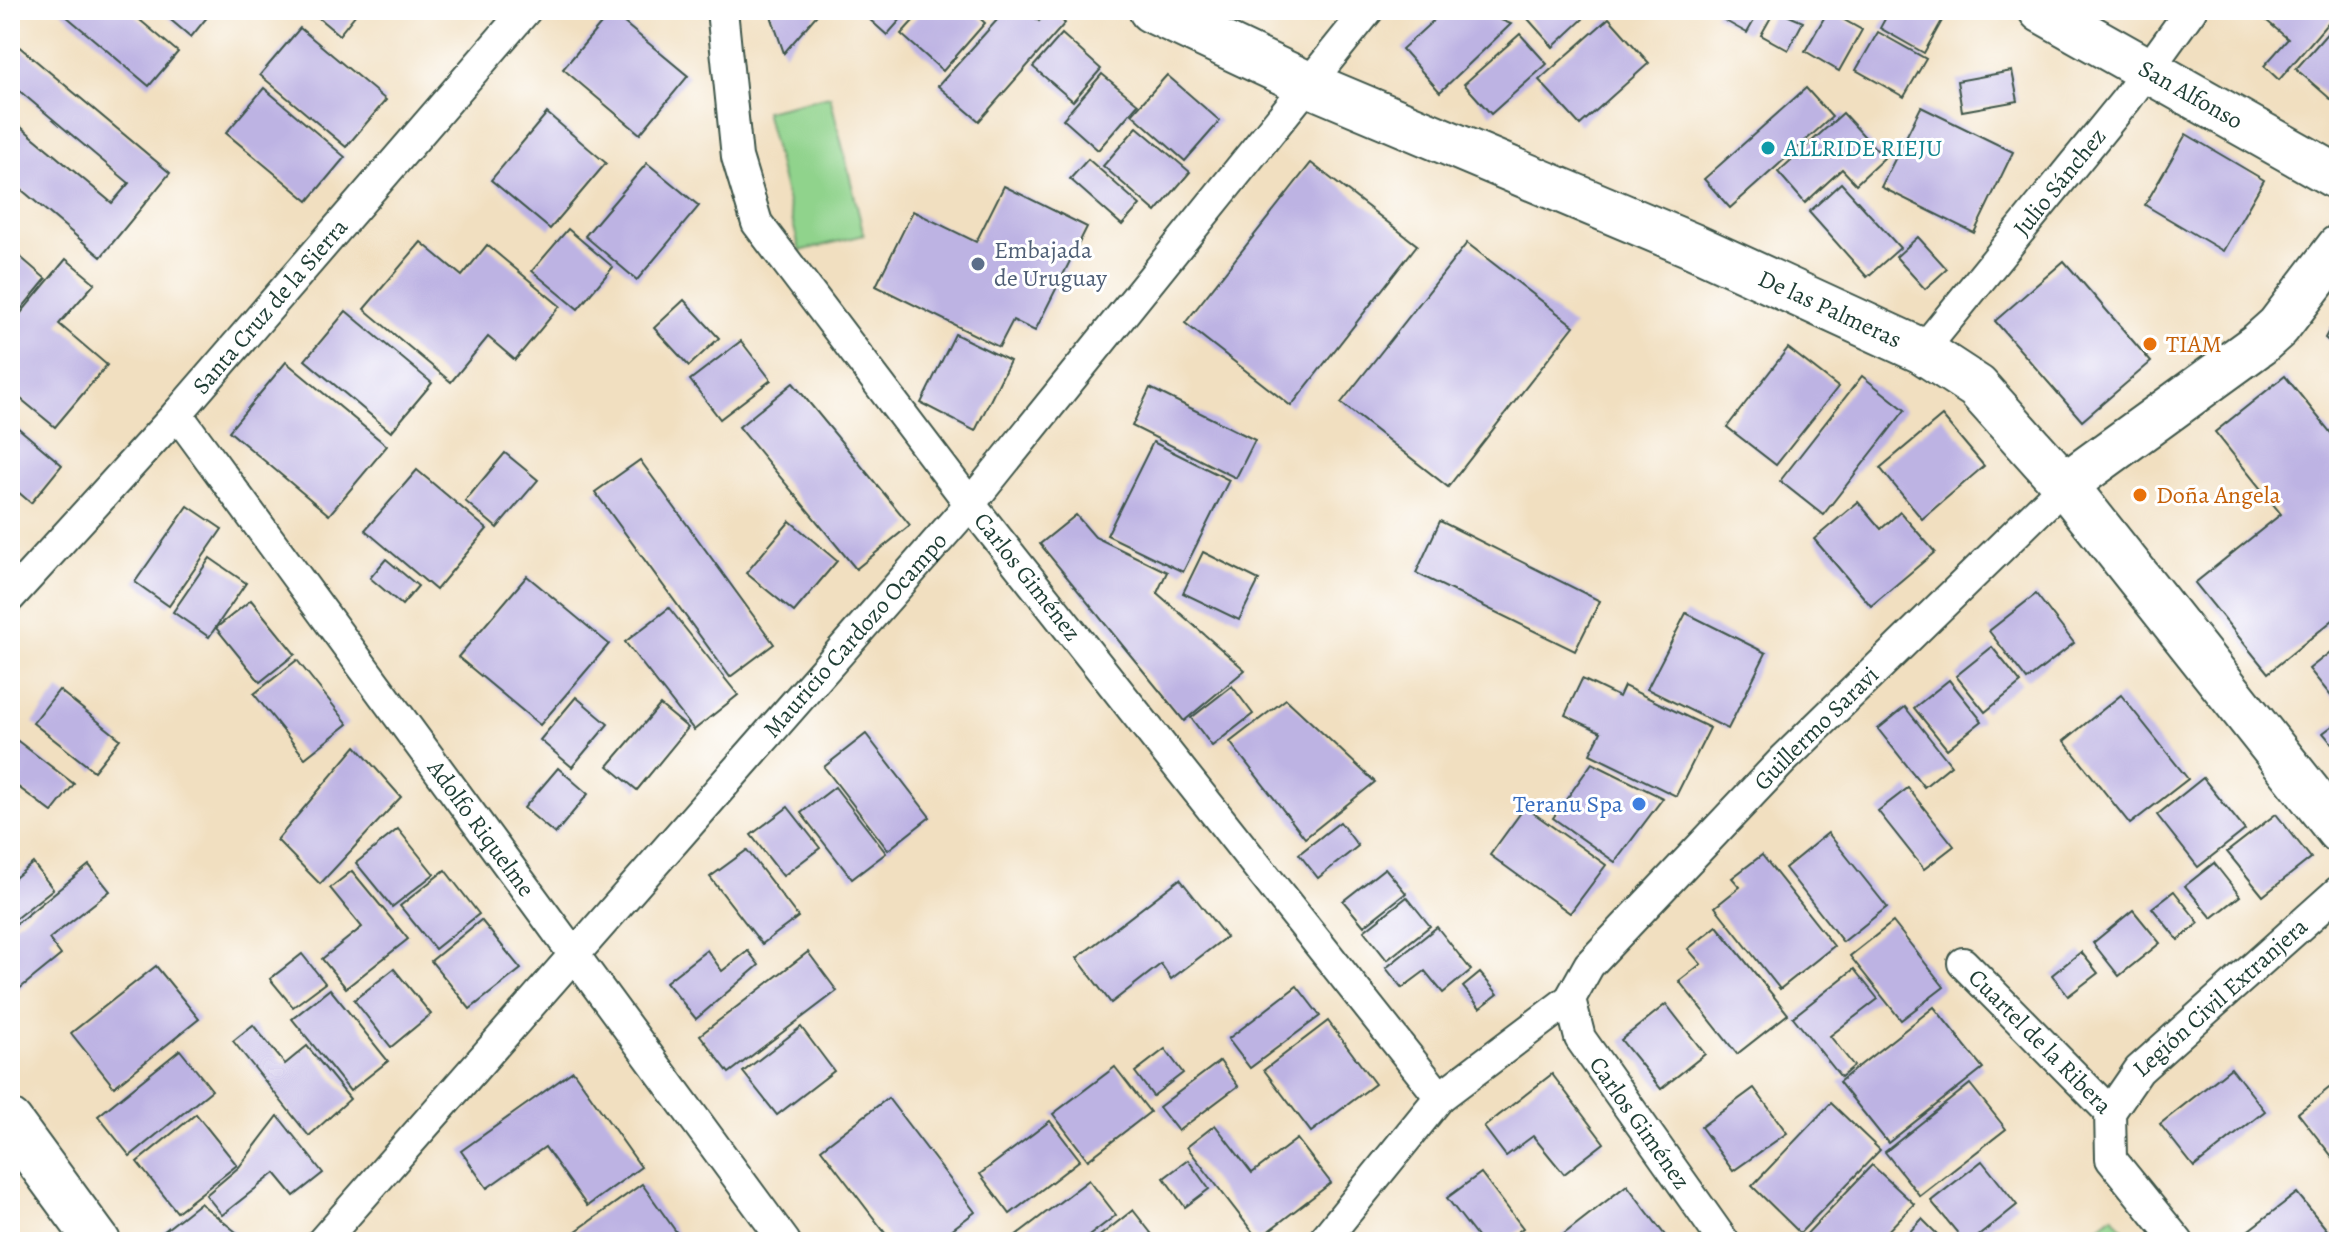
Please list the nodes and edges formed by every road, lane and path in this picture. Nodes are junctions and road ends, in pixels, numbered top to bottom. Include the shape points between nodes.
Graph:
1 (526, 10) edge
2 (722, 10) edge
3 (1151, 10) edge
4 (1368, 10) edge
5 (2041, 10) edge
6 (2191, 10) edge
7 (2146, 68) junction
8 (1306, 83) junction
9 (2339, 178) edge
10 (2339, 247) edge
11 (1922, 351) junction
12 (177, 414) junction
13 (2065, 485) junction
14 (970, 504) junction
15 (10, 597) edge
16 (2339, 831) edge
17 (2339, 891) edge
18 (576, 954) junction
19 (1963, 963) dead end
20 (1570, 999) junction
21 (1440, 1097) junction
22 (2110, 1112) junction
23 (10, 1122) edge
24 (1324, 1240) edge
25 (98, 1242) edge
26 (322, 1242) edge
27 (785, 1242) edge
28 (1724, 1242) edge
29 (2178, 1242) edge

1 - 12 street, Santa Cruz de la Sierra
2 - 14 street, Carlos Giménez via 737,157 757,223
3 - 8 main road, De las Palmeras
4 - 8 street, Mauricio Cardozo Ocampo
5 - 7 main road, San Alfonso
6 - 7 street, Julio Sánchez
7 - 9 main road, San Alfonso
7 - 11 street, Julio Sánchez via 2126,100
8 - 11 main road, De las Palmeras via 1691,245
8 - 14 street, Mauricio Cardozo Ocampo
10 - 13 main road, Guillermo Saravi via 2259,344
11 - 13 main road, De las Palmeras via 1977,387
12 - 15 street, Santa Cruz de la Sierra
12 - 18 street, Adolfo Riquelme
13 - 16 main road, De las Palmeras
13 - 20 street, Guillermo Saravi via 1783,760 1589,965
14 - 18 street, Mauricio Cardozo Ocampo
14 - 21 street, Carlos Giménez
17 - 22 street, Legión Civil Extranjera via 2139,1070
18 - 26 street, Mauricio Cardozo Ocampo
18 - 27 street, Adolfo Riquelme
19 - 22 street, Cuartel de la Ribera
20 - 21 street, Guillermo Saravi
20 - 28 street, Carlos Giménez via 1580,1038
21 - 24 street, Guillermo Saravi
22 - 29 street, Cuartel de la Ribera via 2111,1159
23 - 25 main road

